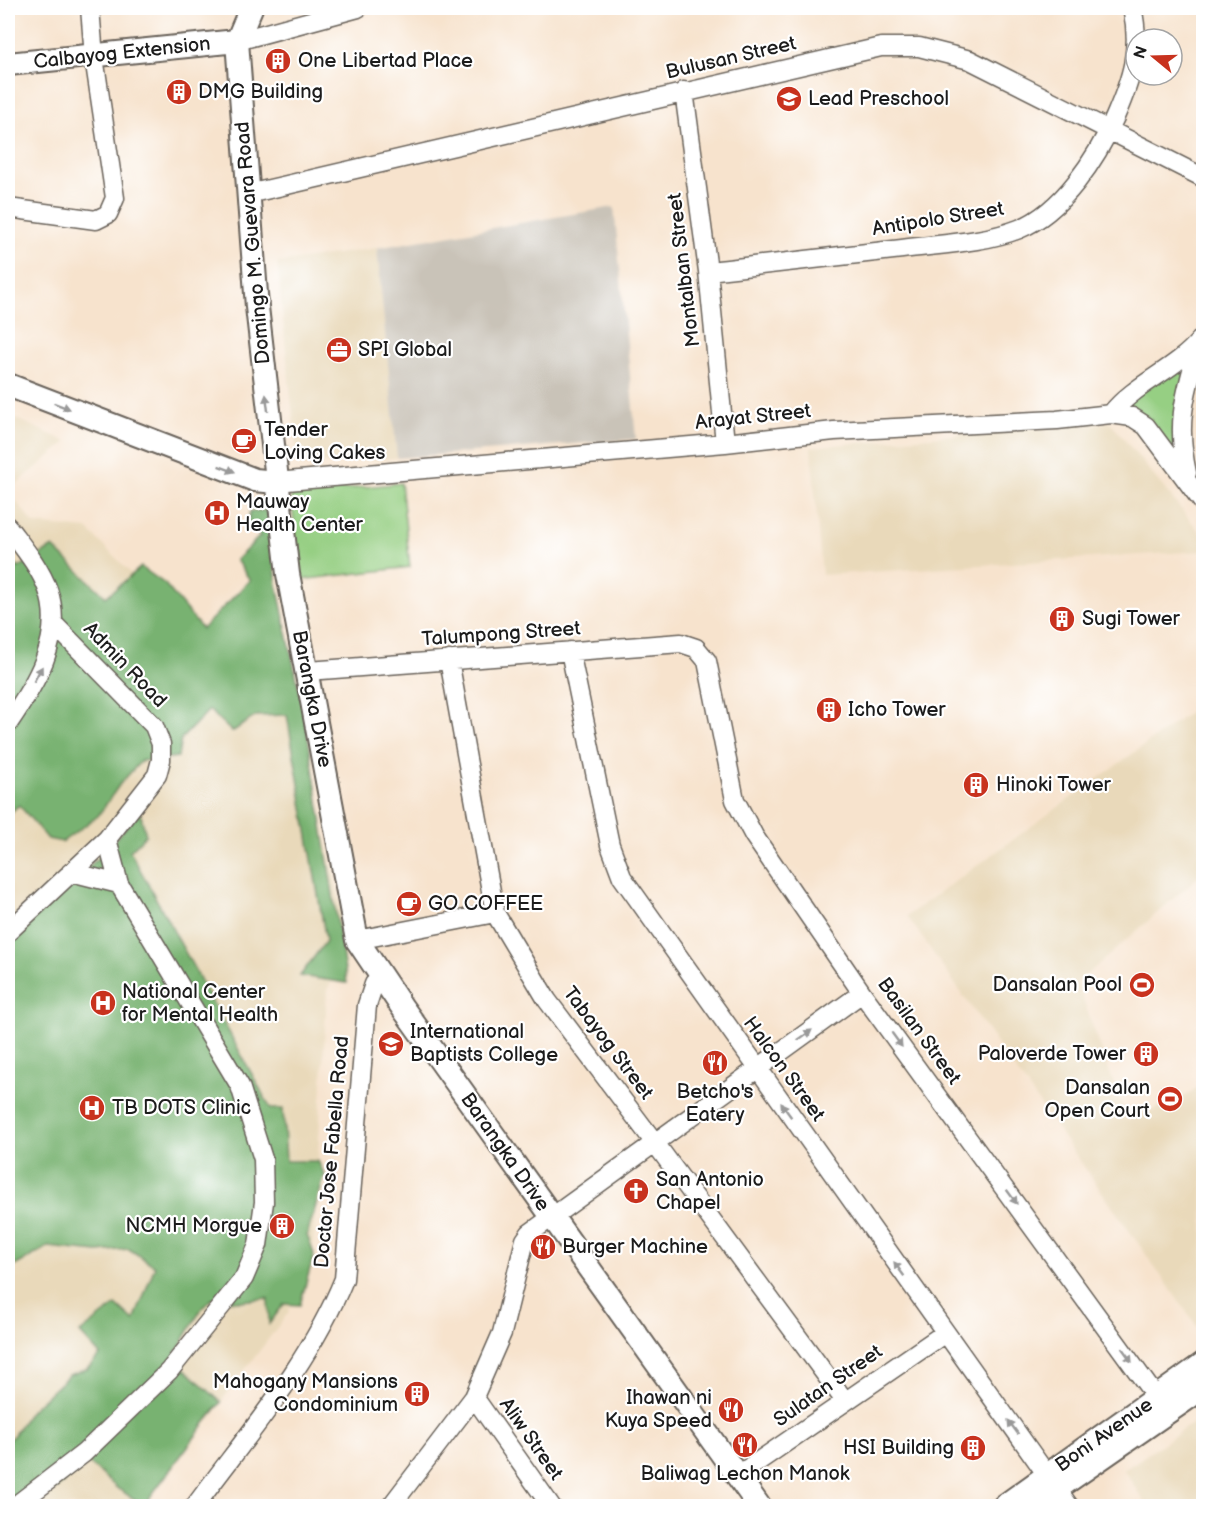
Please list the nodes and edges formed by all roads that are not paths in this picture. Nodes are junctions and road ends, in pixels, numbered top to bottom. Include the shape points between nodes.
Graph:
1 (90, 8) edge
2 (251, 8) edge
3 (358, 8) edge
4 (1132, 8) edge
5 (237, 41) junction
6 (93, 57) junction
7 (8, 64) edge
8 (684, 91) junction
9 (1109, 129) junction
10 (1203, 178) edge
11 (248, 194) junction
12 (8, 208) edge
13 (708, 272) junction
14 (1202, 338) edge
15 (8, 385) edge
16 (1111, 414) junction
17 (725, 443) junction
18 (1189, 481) junction
19 (276, 482) junction
20 (1203, 504) edge
21 (8, 528) edge
22 (53, 623) junction
23 (696, 648) joint
24 (570, 651) junction
25 (448, 660) junction
26 (308, 671) junction
27 (8, 724) edge
28 (107, 839) junction
29 (71, 872) junction
30 (119, 884) junction
31 (495, 913) junction
32 (8, 932) edge
33 (357, 940) junction
34 (382, 976) junction
35 (862, 993) junction
36 (758, 1070) junction
37 (655, 1143) junction
38 (551, 1216) junction
39 (945, 1333) junction
40 (1203, 1363) edge
41 (1203, 1387) edge
42 (474, 1397) junction
43 (844, 1401) junction
44 (1162, 1405) junction
45 (737, 1476) junction
46 (1058, 1490) edge
47 (15, 1506) edge
48 (195, 1506) edge
49 (392, 1506) edge
50 (551, 1506) edge
51 (759, 1506) edge
52 (1004, 1506) edge
53 (1032, 1506) edge

1 - 6 street
2 - 5 main road, Domingo M. Guevara Road
3 - 5 street
4 - 9 street, Antipolo Street via 1136,51 1131,80
5 - 6 main road, Calbayog Extension
5 - 11 main road, Domingo M. Guevara Road
6 - 7 main road, Calbayog Extension
6 - 12 street via 115,198 108,214 96,220
8 - 9 street, Bulusan Street via 881,47 919,47 970,60
8 - 11 street, Bulusan Street
8 - 13 street, Montalban Street
9 - 10 street, Bulusan Street
9 - 13 street, Antipolo Street via 1062,200 1019,229 963,242
19 -> 11 main road, Domingo M. Guevara Road
13 - 17 street, Montalban Street
14 - 16 street via 1124,397
14 - 18 street via 1182,413 1180,442
15 -> 19 main road via 255,480
16 - 17 street, Arayat Street via 834,431
16 - 18 street via 1132,417 1146,426
17 - 19 street, Arayat Street
18 - 20 street
19 - 26 main road, Barangka Drive via 285,558
21 - 22 street via 49,590
27 -> 22 street via 46,660
22 - 28 street, Admin Road via 154,726 161,744 157,775
23 - 24 street, Talumpong Street via 681,643
23 - 35 street, Basilan Street via 706,661 735,800 754,836
24 - 25 street, Talumpong Street
24 - 36 street, Halcon Street via 610,845 622,877
25 - 26 street, Talumpong Street
25 - 31 street, Tabayog Street
26 - 33 main road, Barangka Drive
28 - 29 street, Admin Road
28 - 30 street
29 - 30 street
29 - 32 street, Admin Road
30 - 47 street via 240,1086 263,1159 264,1202 258,1245 244,1278 169,1371 84,1453
31 - 33 street
31 - 37 street, Tabayog Street via 547,1000
33 - 34 main road, Barangka Drive
34 - 38 main road, Barangka Drive
34 - 48 street, Doctor Jose Fabella Road via 374,984 367,1005 344,1279 312,1346
36 -> 35 street
35 -> 44 street, Basilan Street
36 - 37 street
39 -> 36 street, Halcon Street
37 - 38 street
37 - 43 street, Tabayog Street
38 - 42 street via 525,1240 502,1333
38 - 45 main road, Barangka Drive
39 - 43 street, Sulatan Street
46 -> 39 street, Halcon Street
40 - 44 main road, Boni Avenue
41 - 44 main road, Boni Avenue
42 - 49 street
42 - 50 street, Aliw Street
43 - 45 street, Sulatan Street
44 - 46 main road, Boni Avenue
45 - 51 main road, Barangka Drive
46 - 52 main road, Boni Avenue
46 - 53 main road, Boni Avenue

